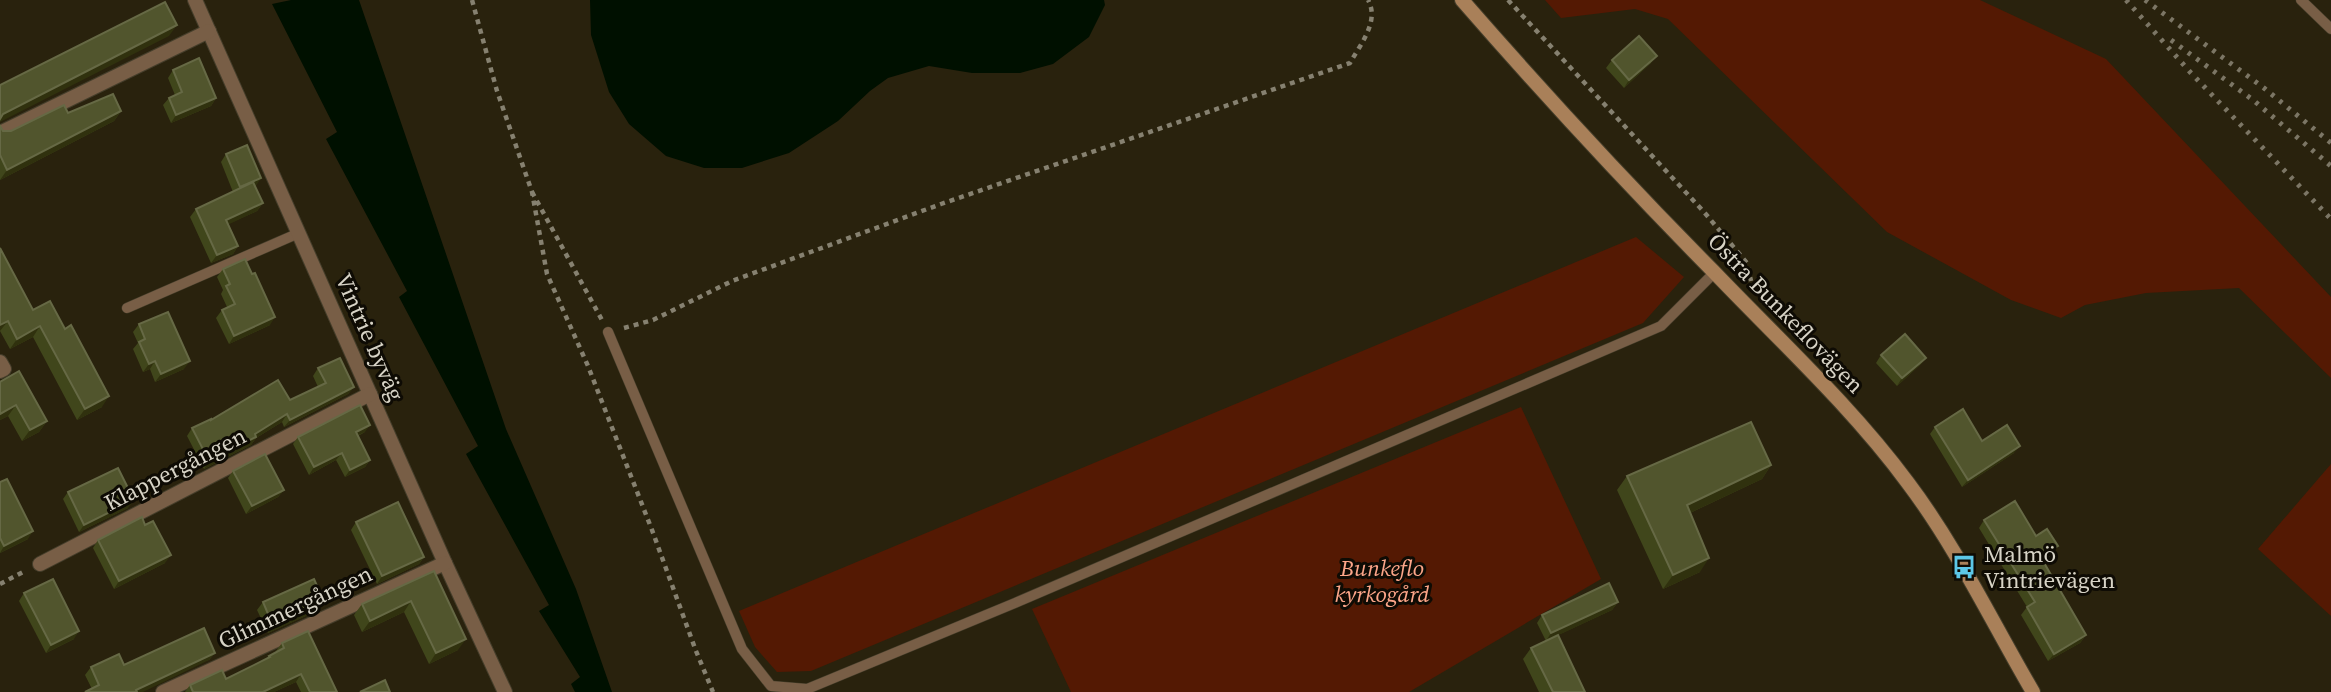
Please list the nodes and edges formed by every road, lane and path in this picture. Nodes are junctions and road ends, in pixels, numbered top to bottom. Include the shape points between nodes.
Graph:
1 (195, 0) edge
2 (472, 0) edge
3 (1368, 0) edge
4 (1462, 0) edge
5 (1508, 0) edge
6 (2301, 0) edge
7 (2331, 29) edge
8 (209, 31) junction
9 (0, 133) edge
10 (532, 192) junction
11 (299, 233) junction
12 (1714, 273) junction
13 (1740, 299) junction
14 (127, 308) dead end
15 (608, 332) junction
16 (0, 362) edge
17 (0, 371) edge
18 (370, 394) junction
19 (445, 562) junction
20 (40, 564) joint
21 (0, 584) edge
22 (163, 692) edge
23 (505, 692) edge
24 (713, 692) edge
25 (2033, 692) edge

1 - 8 street, Vintrie byväg
2 - 10 path
3 - 15 path via 1370,27 1350,63 928,209 732,281 653,320
4 - 12 street, Östra Bunkeflovägen via 1538,88
5 - 13 path via 1747,263 1752,286
6 - 7 lane
8 - 9 street
8 - 11 street, Vintrie byväg
10 - 15 path
10 - 24 path via 547,274 588,366
11 - 14 lane
11 - 18 street, Vintrie byväg
12 - 13 street, Östra Bunkeflovägen
12 - 15 lane via 1661,326 807,689 771,686 742,649
13 - 25 street, Östra Bunkeflovägen via 1839,399 1908,482 1964,568
16 - 17 street via 4,369
18 - 19 street, Vintrie byväg
18 - 20 street, Klappergången
19 - 22 street, Glimmergången
19 - 23 street, Vintrie byväg
20 - 21 path

